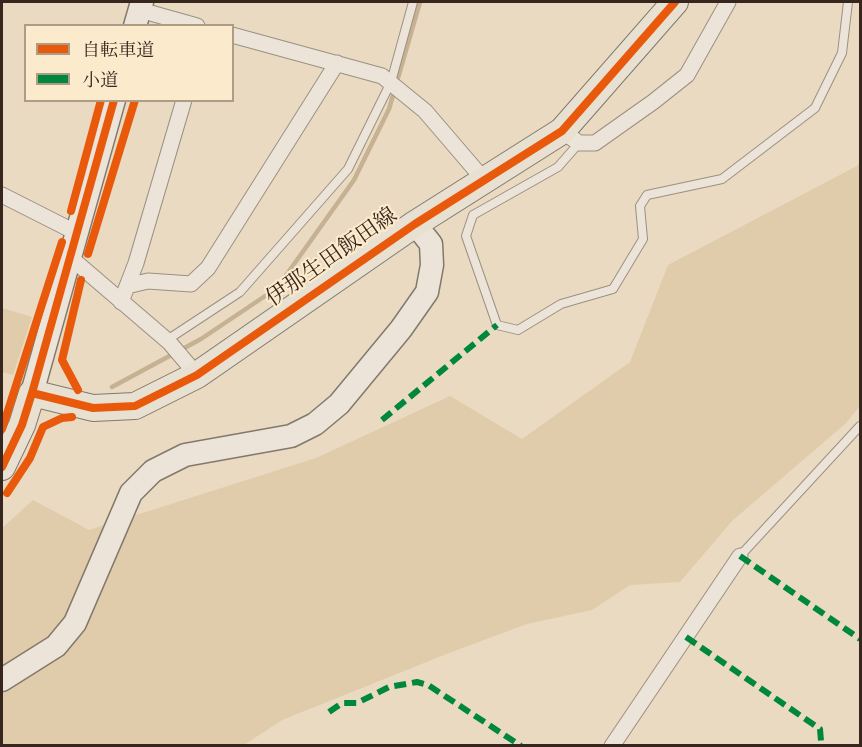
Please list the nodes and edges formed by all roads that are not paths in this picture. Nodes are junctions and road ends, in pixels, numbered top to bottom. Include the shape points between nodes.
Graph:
1 (413, 2) edge
2 (675, 2) edge
3 (728, 2) edge
4 (848, 2) edge
5 (139, 12) edge
6 (188, 24) edge
7 (234, 36) edge
8 (337, 63) junction
9 (391, 82) junction
10 (113, 102) edge
11 (183, 102) edge
12 (571, 137) junction
13 (485, 181) junction
14 (2, 195) edge
15 (415, 224) junction
16 (77, 232) junction
17 (72, 258) junction
18 (127, 286) junction
19 (121, 302) junction
20 (168, 341) junction
21 (191, 367) junction
22 (32, 393) junction
23 (861, 426) edge
24 (2, 467) edge
25 (740, 556) joint
26 (2, 681) edge
27 (612, 746) edge

1 - 9 lane
2 - 12 main road, 伊那生田飯田線
3 - 12 street via 687,75 595,143
4 - 12 lane via 842,53 815,108 722,179 647,195 640,206 643,239 613,289 561,304 518,330 497,325 466,236 472,215 558,167
5 - 6 street
7 - 8 street
8 - 9 street
8 - 18 street via 208,268 191,284 148,281
9 - 13 street via 425,111
9 - 20 lane via 348,169 275,254 240,292
10 - 16 street
11 - 18 street
12 - 13 main road, 伊那生田飯田線
13 - 15 main road, 伊那生田飯田線
14 - 16 street
15 - 21 main road, 伊那生田飯田線
15 - 26 street via 431,244 427,292 395,338 339,405 291,436 185,455 153,471 131,493 75,623 56,646
16 - 17 street
17 - 19 street
17 - 22 street
18 - 19 street
19 - 20 street
20 - 21 street
21 - 22 main road, 伊那生田飯田線 via 135,406 93,408
22 - 24 main road
23 - 25 lane
25 - 27 street

